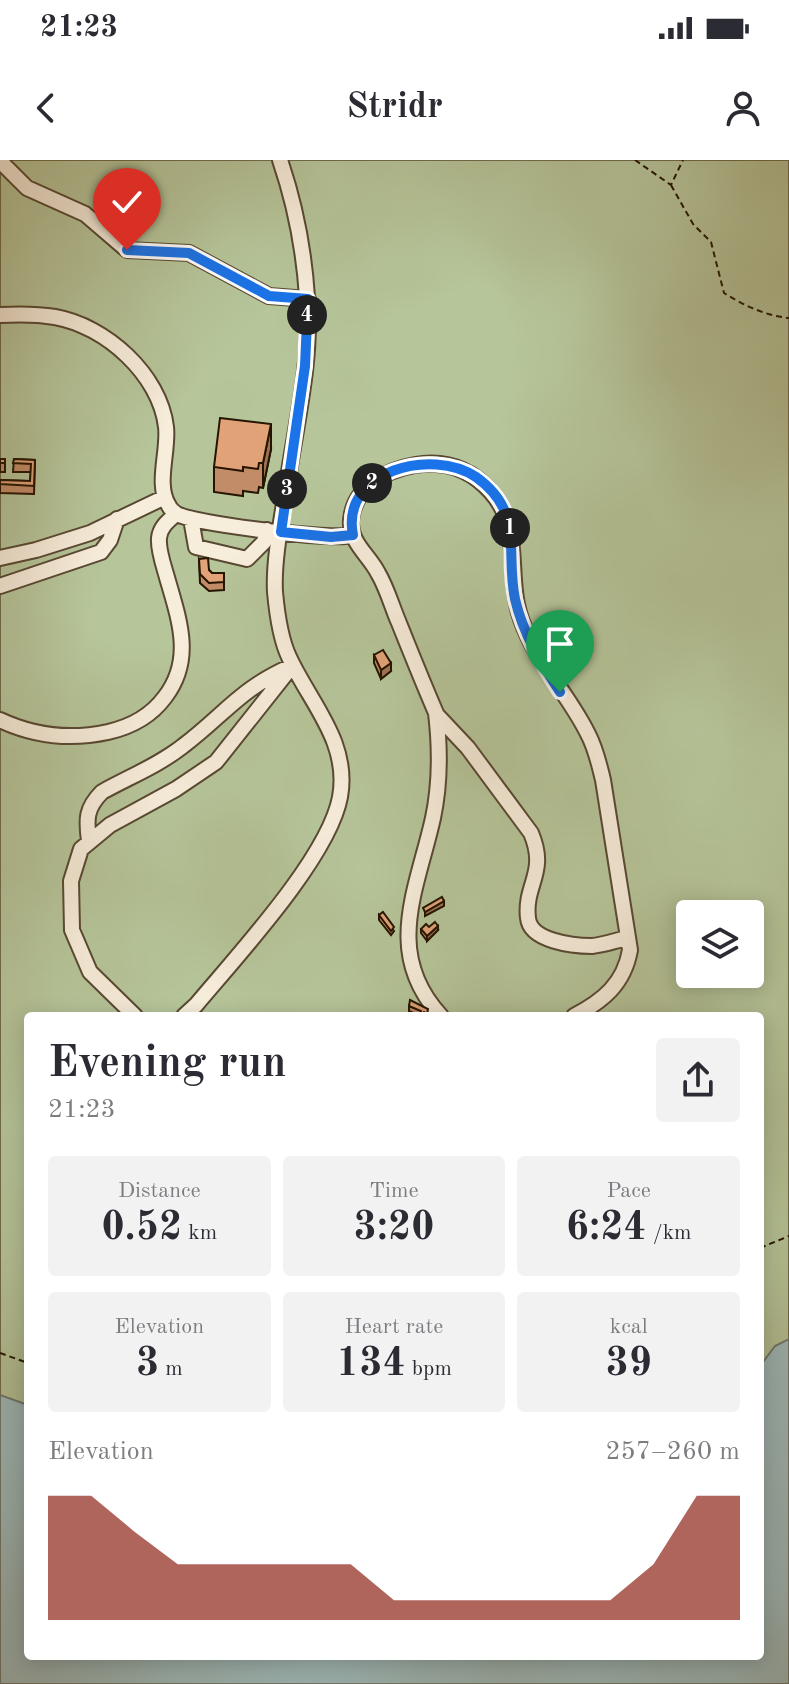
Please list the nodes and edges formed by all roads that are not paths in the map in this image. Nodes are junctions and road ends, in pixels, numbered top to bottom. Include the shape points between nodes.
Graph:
1 (280, 160) edge
2 (0, 161) edge
3 (308, 299) junction
4 (0, 315) edge
5 (165, 497) junction
6 (184, 516) junction
7 (117, 519) junction
8 (274, 531) junction
9 (353, 535) junction
10 (0, 558) edge
11 (0, 586) edge
12 (293, 665) junction
13 (436, 713) junction
14 (0, 720) edge
15 (89, 841) junction
16 (628, 938) junction
17 (131, 1012) edge
18 (188, 1012) edge
19 (437, 1012) edge
20 (581, 1012) edge

1 - 3 lane via 294,203
2 - 3 lane via 27,188 85,214 127,250 189,253 269,296
3 - 8 lane via 305,366
4 - 5 lane via 56,317 95,333 129,359 162,407 167,429
5 - 6 lane via 169,508
5 - 7 lane
6 - 8 lane
6 - 8 lane via 196,547 247,559
6 - 14 lane via 163,525 159,538 184,645 172,687 162,701 133,724 89,736 34,732
7 - 10 lane via 66,542
7 - 11 lane via 101,552
8 - 9 lane
8 - 12 lane via 275,589 282,637
9 - 13 lane via 380,576
9 - 16 lane via 354,506 364,490 380,477 421,464 461,468 504,509 520,617 597,754
12 - 15 lane via 216,762
12 - 15 lane via 243,693 163,760 102,792 91,802 86,818
12 - 18 lane via 339,753 341,794 336,813 274,911
13 - 16 lane via 531,833 538,866 527,917 531,928 556,941 594,946
13 - 19 lane via 437,799 409,912 408,957
15 - 17 lane via 81,849 71,881 72,930 90,972
16 - 20 lane via 629,959 619,981

